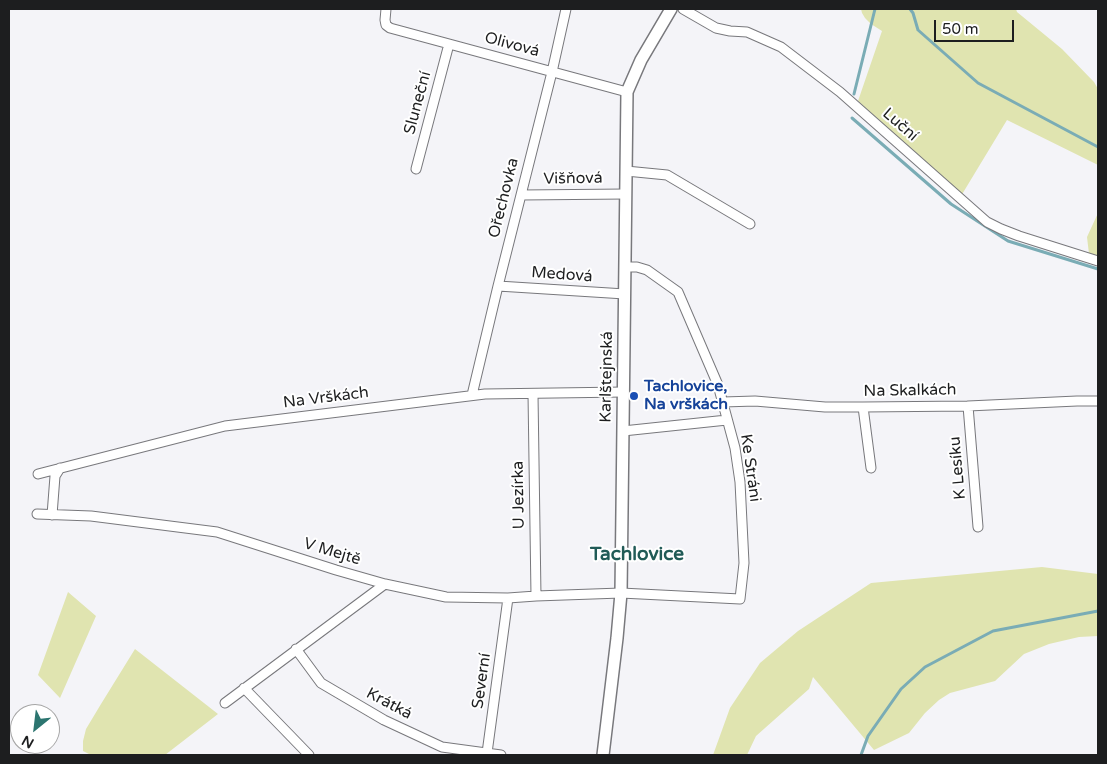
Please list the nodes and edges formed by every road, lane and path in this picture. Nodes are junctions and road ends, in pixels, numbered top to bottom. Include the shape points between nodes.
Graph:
1 (386, 9) edge
2 (566, 9) edge
3 (671, 9) edge
4 (682, 9) edge
5 (449, 44) junction
6 (552, 72) junction
7 (627, 92) junction
8 (416, 169) dead end
9 (626, 171) junction
10 (626, 194) junction
11 (521, 195) junction
12 (750, 224) dead end
13 (1098, 261) edge
14 (625, 266) junction
15 (498, 286) junction
16 (625, 294) junction
17 (624, 392) junction
18 (533, 394) junction
19 (472, 395) junction
20 (1098, 401) edge
21 (723, 402) junction
22 (968, 406) junction
23 (863, 407) junction
24 (727, 420) junction
25 (623, 431) junction
26 (60, 468) junction
27 (871, 468) dead end
28 (38, 474) dead end
29 (37, 514) dead end
30 (52, 515) junction
31 (978, 527) dead end
32 (385, 584) junction
33 (621, 593) junction
34 (536, 596) junction
35 (508, 598) junction
36 (296, 649) junction
37 (244, 688) junction
38 (225, 703) dead end
39 (487, 753) junction
40 (308, 755) edge
41 (501, 755) edge
42 (603, 755) edge

1 - 5 street, Olivová via 384,20 390,28
2 - 6 street, Ořechovka
3 - 7 main road, Karlštejnská via 641,60
4 - 13 street, Luční via 716,28 747,32 781,47 840,92 987,222 1019,236
5 - 6 street, Olivová
5 - 8 street, Sluneční
6 - 7 street, Olivová
6 - 11 street, Ořechovka
7 - 9 main road, Karlštejnská
9 - 10 main road, Karlštejnská
9 - 12 street via 667,175
10 - 11 street, Višňová
10 - 14 main road, Karlštejnská
11 - 15 street, Ořechovka
14 - 16 main road, Karlštejnská
14 - 21 street, Ke Stráni via 647,270 678,292
15 - 16 street, Medová
15 - 19 street, Ořechovka
16 - 17 main road, Karlštejnská
17 - 18 street, Na Vrškách
17 - 25 main road, Karlštejnská
18 - 19 street, Na Vrškách
18 - 34 street, U Jezírka
19 - 26 street, Na Vrškách via 225,426
20 - 22 street, Na Skalkách
21 - 23 street, Na Skalkách
21 - 24 street, Ke Stráni
22 - 23 street, Na Skalkách
22 - 31 street, K Lesíku
23 - 27 street
24 - 25 street
24 - 33 street, Ke Stráni via 740,482 744,563 740,599
25 - 33 main road, Karlštejnská
26 - 28 street, Na Vrškách
26 - 30 street via 55,476
29 - 30 street, V Mejtě
30 - 32 street, V Mejtě via 91,516 217,532
32 - 35 street, V Mejtě via 446,597
32 - 36 street
33 - 34 street, V Mejtě
33 - 42 main road, Karlštejnská
34 - 35 street, V Mejtě
35 - 39 street, Severní
36 - 37 street
36 - 39 street, Krátká via 321,683 384,720 442,747
37 - 38 street
37 - 40 street
39 - 41 street

